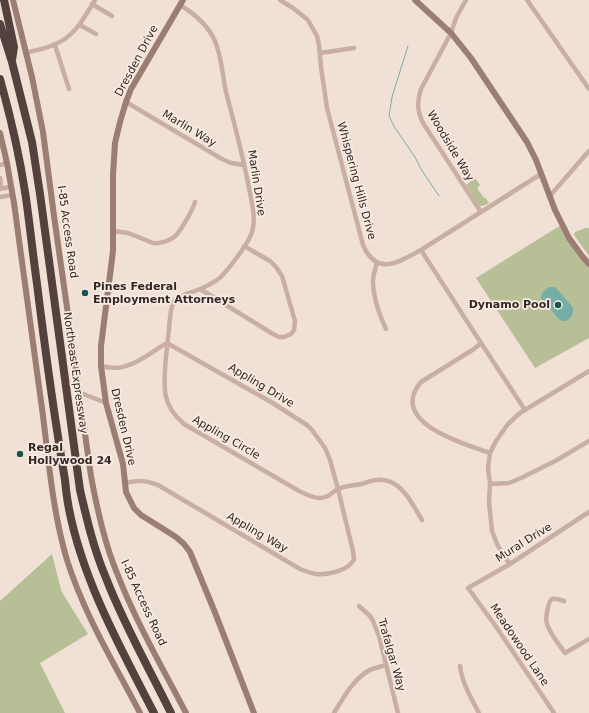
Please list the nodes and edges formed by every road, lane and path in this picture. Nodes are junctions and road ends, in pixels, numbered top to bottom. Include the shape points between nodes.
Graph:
1 (4, 0) edge
2 (13, 0) edge
3 (280, 0) edge
4 (415, 0) edge
5 (466, 0) edge
6 (527, 0) edge
7 (94, 2) edge
8 (181, 3) edge
9 (112, 16) dead end
10 (0, 24) edge
11 (80, 24) junction
12 (451, 33) junction
13 (96, 34) dead end
14 (55, 45) junction
15 (354, 48) dead end
16 (26, 53) junction
17 (320, 54) junction
18 (12, 62) junction
19 (0, 79) edge
20 (69, 89) dead end
21 (589, 89) edge
22 (126, 102) junction
23 (0, 133) edge
24 (589, 151) edge
25 (3, 164) edge
26 (244, 165) junction
27 (541, 174) junction
28 (0, 178) edge
29 (10, 187) junction
30 (1, 188) edge
31 (12, 195) junction
32 (0, 196) edge
33 (549, 197) junction
34 (195, 202) dead end
35 (481, 212) junction
36 (113, 231) junction
37 (244, 246) junction
38 (421, 250) junction
39 (377, 262) junction
40 (589, 264) edge
41 (200, 289) junction
42 (386, 329) dead end
43 (167, 343) junction
44 (481, 343) junction
45 (101, 366) junction
46 (589, 371) edge
47 (79, 393) junction
48 (106, 403) junction
49 (525, 410) junction
50 (589, 441) edge
51 (490, 453) junction
52 (125, 483) junction
53 (490, 484) junction
54 (338, 489) junction
55 (589, 512) edge
56 (422, 520) dead end
57 (348, 531) joint
58 (510, 564) junction
59 (468, 588) joint
60 (564, 601) dead end
61 (359, 606) dead end
62 (589, 639) edge
63 (386, 665) junction
64 (460, 666) dead end
65 (171, 711) edge
66 (140, 713) edge
67 (154, 713) edge
68 (186, 713) edge
69 (254, 713) edge
70 (334, 713) edge
71 (398, 713) edge
72 (479, 713) edge
73 (554, 713) edge

1 - 18 highway via 14,47
2 - 16 main road, I-85 Access Road
3 - 17 street, Whispering Hills Drive via 308,20 317,36
4 - 12 main road
5 - 12 street, Woodside Way
6 - 21 street
7 - 9 street
7 - 11 street
8 - 22 main road, Dresden Drive via 131,88
8 - 26 street, Marlin Drive via 201,21 214,39
10 - 18 highway, Northeast Expressway
11 - 13 street
11 - 14 street via 73,33
12 - 27 main road via 471,58 527,142
12 - 35 street, Woodside Way via 418,98 418,109 424,123
14 - 16 street
14 - 20 street
15 - 17 street
16 - 47 main road, I-85 Access Road via 43,132
17 - 39 street, Whispering Hills Drive via 327,108 363,245 366,252
18 - 65 highway, Northeast Expressway via 32,142 86,518 119,610
19 - 67 highway via 13,128 26,198 69,509 97,596
22 - 26 street, Marlin Way via 222,159
22 - 36 main road, Dresden Drive via 113,164
23 - 25 main road
24 - 33 street
25 - 29 main road
26 - 37 street, Marlin Drive via 254,215 250,236
27 - 33 main road
27 - 35 street
28 - 30 street
29 - 30 street
29 - 31 main road
31 - 32 street
31 - 66 main road via 60,534 81,597
33 - 40 main road via 569,238
34 - 36 street via 177,234 169,240 157,244 128,233
35 - 38 street
36 - 45 main road, Dresden Drive
37 - 41 street, Marlin Drive via 226,272
37 - 41 street via 270,261 282,276 295,321 291,334 279,337
38 - 39 street via 394,263
38 - 44 street
39 - 42 street via 373,280 374,291 379,315
41 - 43 street, Marlin Drive via 176,299 171,310
43 - 45 street via 126,367
43 - 54 street, Appling Drive via 307,425 325,448
43 - 54 street, Appling Circle via 165,393 176,418 309,496 325,497
44 - 49 street
44 - 51 street via 421,382 416,388 413,402 414,410 423,422 452,439
45 - 48 main road, Dresden Drive
46 - 49 street
47 - 48 street
47 - 68 main road, I-85 Access Road via 95,499 109,552 134,614
48 - 52 main road, Dresden Drive via 123,464
49 - 51 street via 508,424
50 - 53 street via 521,478 509,483
51 - 53 street
52 - 57 street, Appling Way via 137,480 150,482 310,573 343,570 353,562
52 - 69 main road, Dresden Drive via 126,492 134,508 176,537 190,552
53 - 58 street via 492,531
54 - 56 street via 376,480 392,482 407,495
54 - 57 street, Appling Drive
55 - 58 street, Mural Drive
58 - 59 street, Mural Drive
59 - 73 street, Meadowood Lane
60 - 62 street via 553,599 549,605 546,622 556,640 566,653
61 - 63 street, Trafalgar Way via 373,621
63 - 70 street via 369,670 355,681
63 - 71 street, Trafalgar Way
64 - 72 street via 464,683

